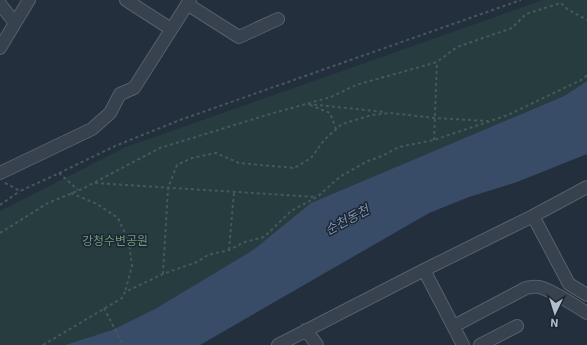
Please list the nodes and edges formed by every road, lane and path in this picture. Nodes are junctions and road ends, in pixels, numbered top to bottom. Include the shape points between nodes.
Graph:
1 (29, 0) edge
2 (126, 0) edge
3 (521, 0) edge
4 (189, 2) edge
5 (0, 4) edge
6 (278, 19) dead end
7 (587, 20) edge
8 (15, 23) junction
9 (172, 29) junction
10 (0, 48) edge
11 (437, 62) junction
12 (587, 75) edge
13 (307, 104) junction
14 (390, 113) junction
15 (435, 118) junction
16 (490, 121) junction
17 (336, 129) junction
18 (434, 140) junction
19 (0, 173) edge
20 (59, 173) junction
21 (0, 180) edge
22 (93, 183) junction
23 (587, 187) edge
24 (168, 188) junction
25 (78, 190) junction
26 (20, 191) junction
27 (234, 192) junction
28 (71, 193) junction
29 (317, 197) junction
30 (0, 205) edge
31 (533, 216) junction
32 (0, 233) edge
33 (229, 250) junction
34 (424, 270) junction
35 (163, 274) junction
36 (125, 292) junction
37 (587, 295) edge
38 (104, 308) junction
39 (587, 313) edge
40 (454, 326) junction
41 (517, 326) dead end
42 (306, 330) junction
43 (43, 345) edge
44 (123, 345) edge
45 (278, 345) edge
46 (317, 345) edge
47 (463, 345) edge
48 (480, 345) edge

1 - 8 street
2 - 9 street
3 - 20 path via 180,120 115,146
4 - 6 street via 239,37
4 - 9 street
5 - 8 street
7 - 11 path via 561,3 526,14 512,28 457,47
8 - 10 street
9 - 19 street via 134,88 120,94 110,112 92,128
11 - 13 path via 356,85 331,98
11 - 15 path
12 - 16 path via 520,109
13 - 14 path
13 - 17 path via 330,113
13 - 22 path via 160,148
14 - 15 path
14 - 17 path via 372,115 342,124
15 - 16 path
15 - 18 path
16 - 18 path
17 - 24 path via 311,158 294,168 238,163 216,153 192,158 177,165
18 - 29 path via 399,146 368,161 341,176
20 - 25 path
20 - 26 path
21 - 26 path
22 - 24 path
22 - 25 path
23 - 31 street
24 - 27 path
24 - 35 path
25 - 28 path
26 - 30 path
27 - 29 path
27 - 33 path
28 - 32 path via 48,203
28 - 36 path via 97,204 118,218 129,242 132,266
29 - 33 path via 291,211 264,237
31 - 34 street
31 - 37 street via 569,284
33 - 35 path via 208,255 197,262
34 - 40 street
34 - 42 street
35 - 36 path
36 - 38 path via 122,298
38 - 43 path
38 - 44 path
39 - 40 street via 550,291 533,287 526,288
40 - 47 street
41 - 48 street
42 - 45 street
42 - 46 street

